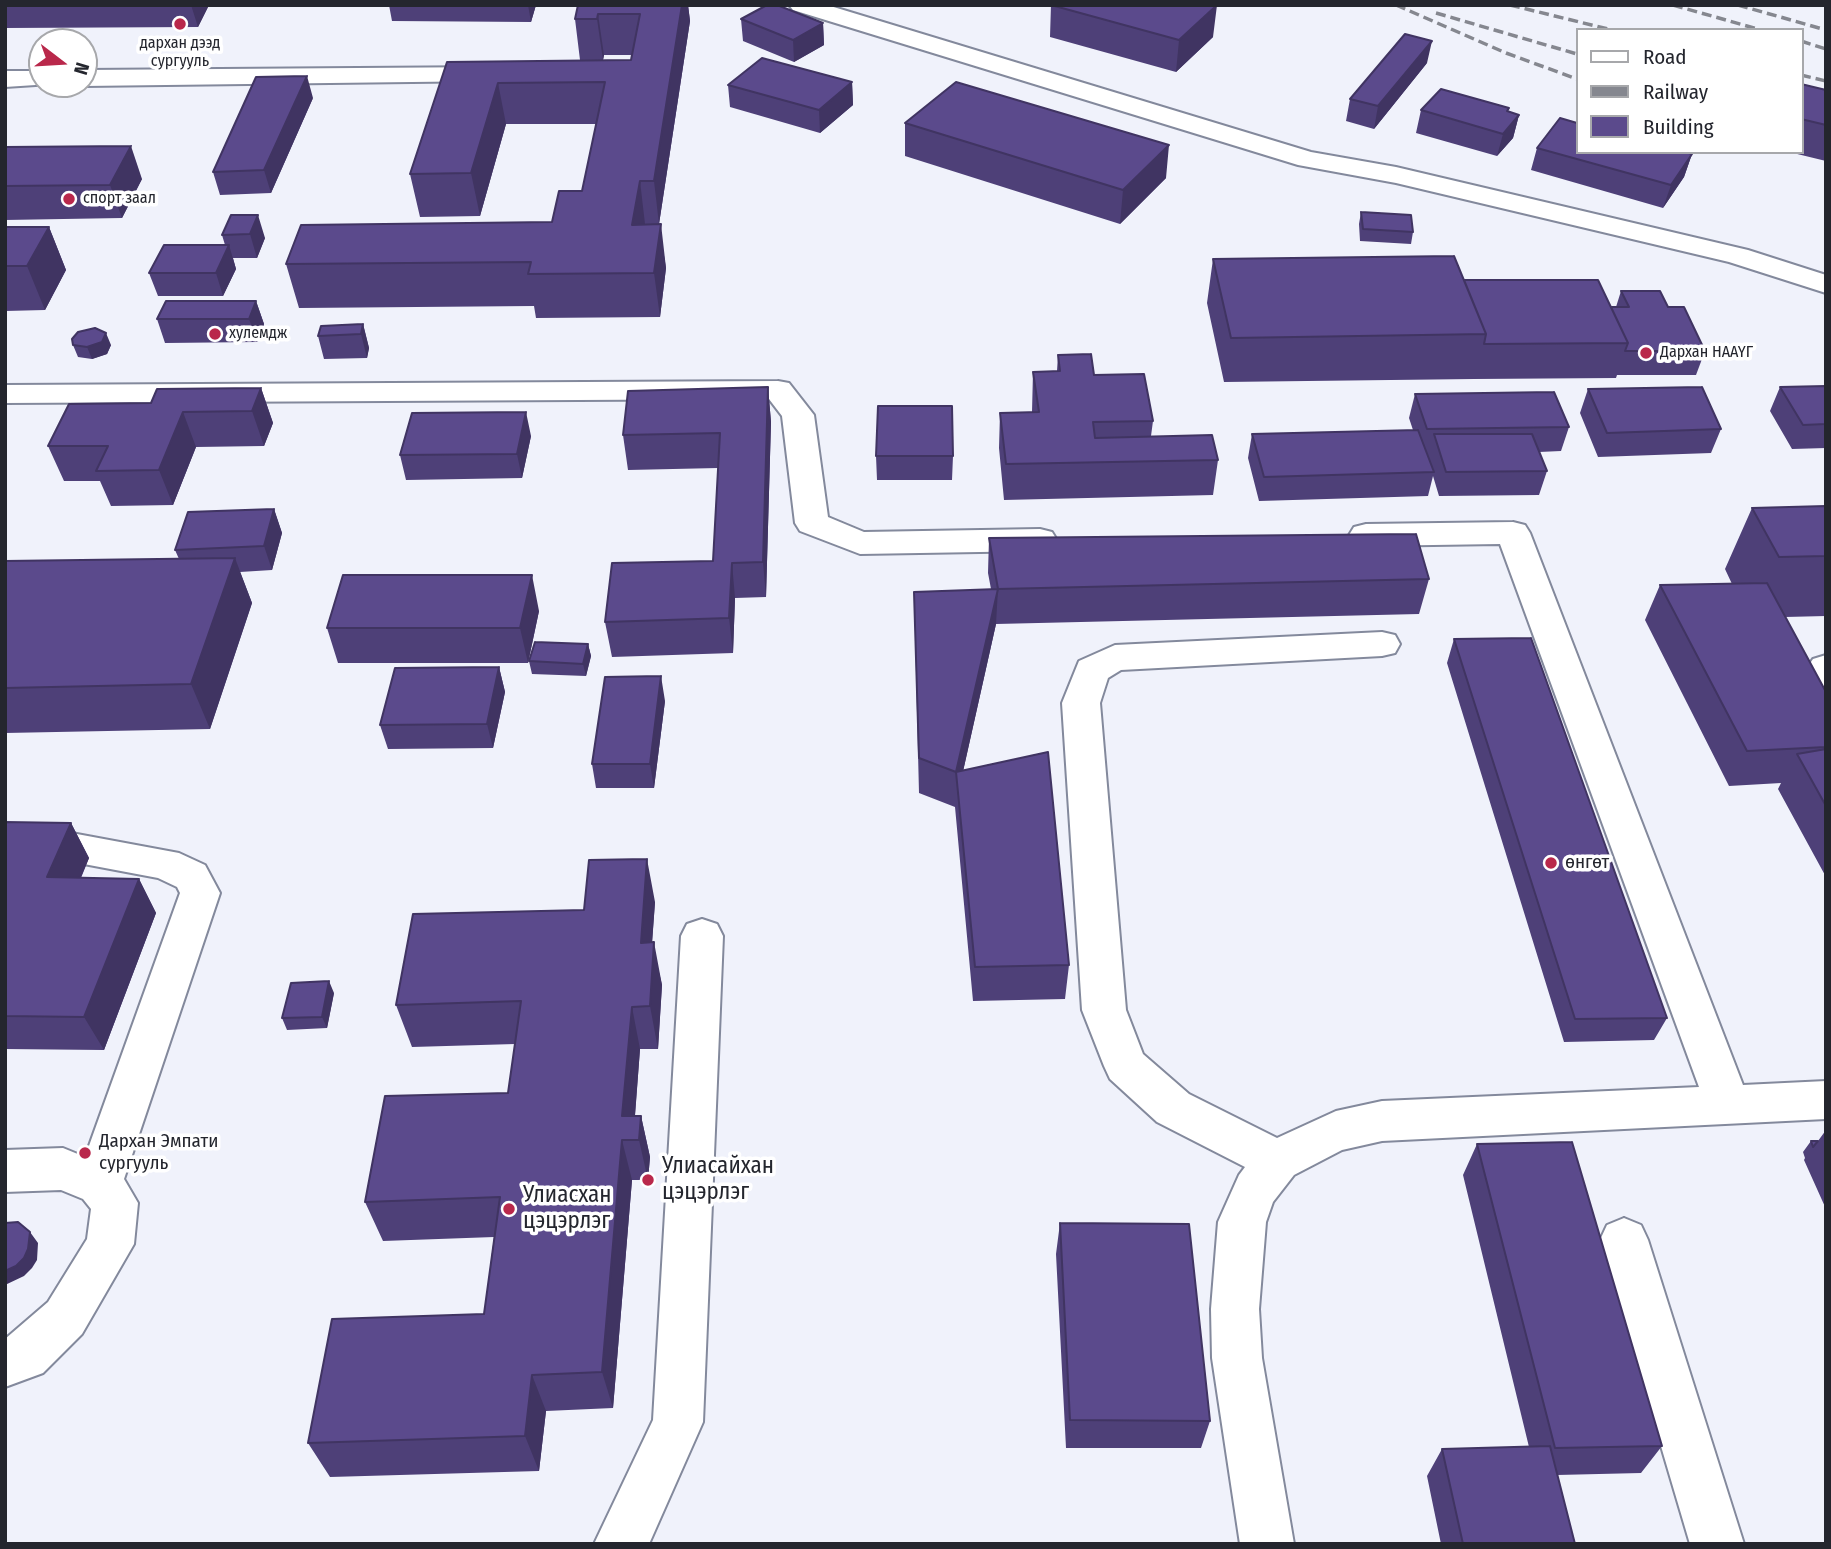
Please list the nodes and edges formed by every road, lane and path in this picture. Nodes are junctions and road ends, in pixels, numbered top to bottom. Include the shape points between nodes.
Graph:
1 (801, 5) edge
2 (494, 74) edge
3 (98, 78) edge
4 (5, 79) edge
5 (28, 79) edge
6 (1826, 284) edge
7 (5, 394) edge
8 (1333, 536) edge
9 (1069, 540) edge
10 (1382, 644) dead end
11 (1826, 668) edge
12 (1826, 680) edge
13 (50, 844) edge
14 (702, 936) dead end
15 (1826, 1100) edge
16 (1728, 1105) junction
17 (1278, 1161) junction
18 (5, 1171) edge
19 (99, 1184) junction
20 (1624, 1240) dead end
21 (5, 1363) edge
22 (621, 1544) edge
23 (1268, 1544) edge
24 (1717, 1544) edge

1 - 6 street via 1307,159 1396,175 1738,256
2 - 3 street
4 - 5 street
7 - 9 street via 778,390 798,415 812,523 860,543
8 - 16 street via 1513,533
10 - 17 street via 1115,658 1092,670 1081,703 1104,1010 1126,1066 1172,1108
11 - 12 street via 1822,672
13 - 19 street via 165,864 191,876 200,893
14 - 22 street via 678,1422
15 - 16 street
16 - 17 street via 1382,1121 1336,1130
17 - 23 street via 1255,1190 1242,1222 1235,1308 1237,1358
18 - 19 street via 63,1169
19 - 21 street via 115,1203 110,1244 65,1318 25,1356
20 - 24 street

